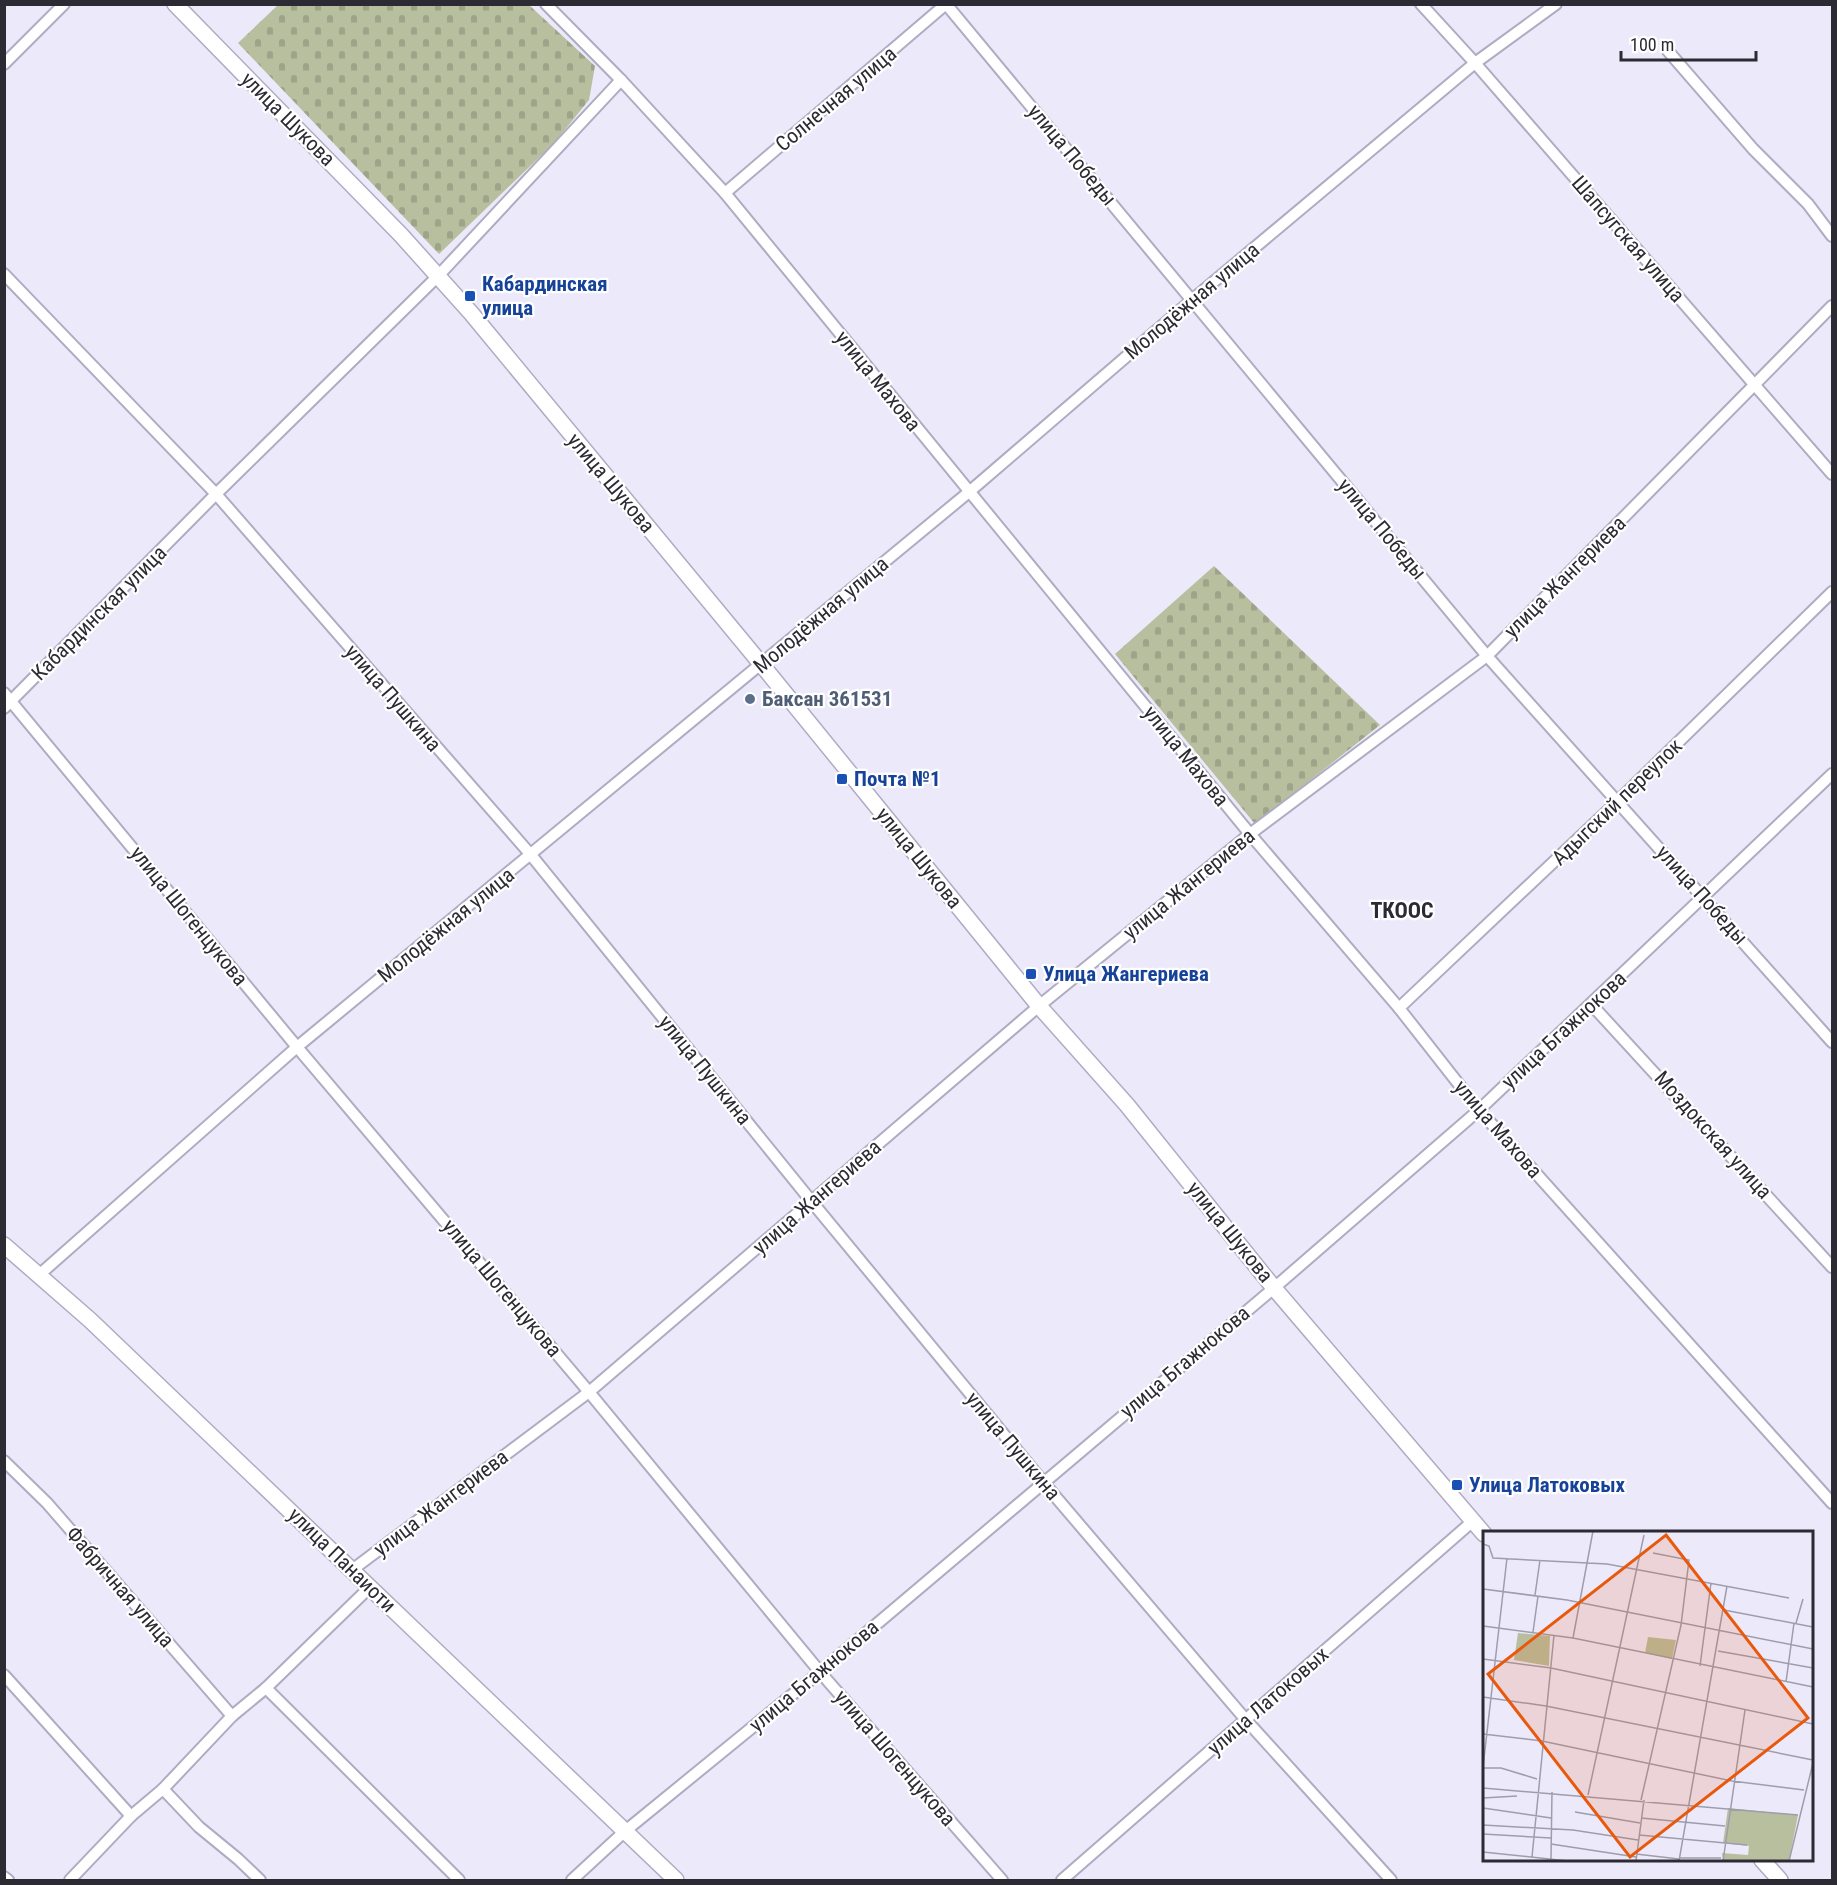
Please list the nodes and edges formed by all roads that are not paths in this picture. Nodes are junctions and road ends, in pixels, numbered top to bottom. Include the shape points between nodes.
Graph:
1 (64, 4) edge
2 (175, 4) edge
3 (546, 4) edge
4 (1421, 4) edge
5 (946, 5) edge
6 (1555, 6) edge
7 (1668, 51) dead end
8 (1475, 63) junction
9 (4, 64) edge
10 (621, 80) junction
11 (725, 193) junction
12 (1833, 236) edge
13 (4, 274) edge
14 (438, 276) junction
15 (1192, 300) junction
16 (1833, 306) edge
17 (1755, 386) junction
18 (1833, 474) edge
19 (969, 492) junction
20 (216, 494) junction
21 (1833, 592) edge
22 (1487, 656) junction
23 (762, 665) junction
24 (7, 701) edge
25 (1833, 774) edge
26 (1617, 802) junction
27 (1250, 834) junction
28 (531, 855) junction
29 (1705, 898) junction
30 (1592, 1004) junction
31 (1039, 1006) junction
32 (1399, 1008) junction
33 (1833, 1042) edge
34 (297, 1047) junction
35 (1479, 1110) junction
36 (812, 1202) junction
37 (4, 1245) edge
38 (1833, 1267) edge
39 (39, 1275) junction
40 (1274, 1288) junction
41 (589, 1392) junction
42 (4, 1461) edge
43 (1043, 1482) junction
44 (1833, 1503) edge
45 (1473, 1521) junction
46 (1483, 1532) edge
47 (352, 1570) junction
48 (370, 1587) junction
49 (820, 1672) junction
50 (4, 1674) edge
51 (266, 1688) junction
52 (232, 1716) junction
53 (1246, 1720) junction
54 (163, 1789) junction
55 (131, 1816) junction
56 (624, 1832) junction
57 (1763, 1861) edge
58 (4, 1877) edge
59 (8, 1881) edge
60 (70, 1881) edge
61 (260, 1881) edge
62 (459, 1881) edge
63 (572, 1881) edge
64 (676, 1881) edge
65 (1002, 1881) edge
66 (1062, 1881) edge
67 (1391, 1881) edge
68 (1780, 1881) edge

1 - 9 street
2 - 14 main road, улица Шукова
3 - 10 street, улица Махова
4 - 8 street, Шапсугская улица
5 - 11 street, Солнечная улица
5 - 15 street, улица Победы
6 - 8 street, Молодёжная улица
7 - 12 street
8 - 15 street, Молодёжная улица
8 - 17 street, Шапсугская улица
10 - 11 street, улица Махова
10 - 14 street, Кабардинская улица
11 - 19 street, улица Махова
13 - 20 street, улица Пушкина
14 - 20 street, Кабардинская улица
14 - 23 main road, улица Шукова
15 - 19 street, Молодёжная улица
15 - 22 street, улица Победы
16 - 17 street, улица Жангериева
17 - 18 street, Шапсугская улица
17 - 22 street, улица Жангериева
19 - 23 street, Молодёжная улица
19 - 27 street, улица Махова
20 - 24 street, Кабардинская улица
20 - 28 street, улица Пушкина
21 - 26 street, Адыгский переулок
22 - 26 street, улица Победы
22 - 27 street, улица Жангериева
23 - 28 street, Молодёжная улица
23 - 31 main road, улица Шукова
24 - 34 street, улица Шогенцукова
25 - 29 street, улица Бгажнокова
26 - 29 street, улица Победы
26 - 32 street, Адыгский переулок
27 - 31 street, улица Жангериева
27 - 32 street, улица Махова
28 - 34 street, Молодёжная улица
28 - 36 street, улица Пушкина
29 - 30 street, улица Бгажнокова
29 - 33 street, улица Победы
30 - 35 street, улица Бгажнокова
30 - 38 street, Моздокская улица
31 - 36 street, улица Жангериева
31 - 40 main road, улица Шукова via 1127,1105
32 - 35 street, улица Махова
34 - 39 street, Молодёжная улица
34 - 41 street, улица Шогенцукова
35 - 40 street, улица Бгажнокова
35 - 44 street, улица Махова
36 - 41 street, улица Жангериева
36 - 43 street, улица Пушкина
37 - 39 main road, улица Панаиоти
39 - 47 main road, улица Панаиоти
40 - 43 street, улица Бгажнокова
40 - 45 main road, улица Шукова
41 - 47 street, улица Жангериева
41 - 49 street, улица Шогенцукова
42 - 52 street, Фабричная улица via 46,1503
43 - 49 street, улица Бгажнокова
43 - 53 street, улица Пушкина
45 - 46 main road, улица Шукова
45 - 53 street, улица Латоковых
47 - 48 main road, улица Панаиоти
48 - 51 street, улица Жангериева
48 - 56 main road, улица Панаиоти
49 - 56 street, улица Бгажнокова
49 - 65 street, улица Шогенцукова
50 - 55 street
51 - 52 street, улица Жангериева
51 - 62 street
52 - 54 street, улица Жангериева
53 - 66 street, улица Латоковых
53 - 67 street, улица Пушкина
54 - 55 street, улица Жангериева
54 - 61 street
55 - 60 street, улица Жангериева
56 - 63 street, улица Бгажнокова
56 - 64 main road, улица Панаиоти
57 - 68 main road
58 - 59 street

